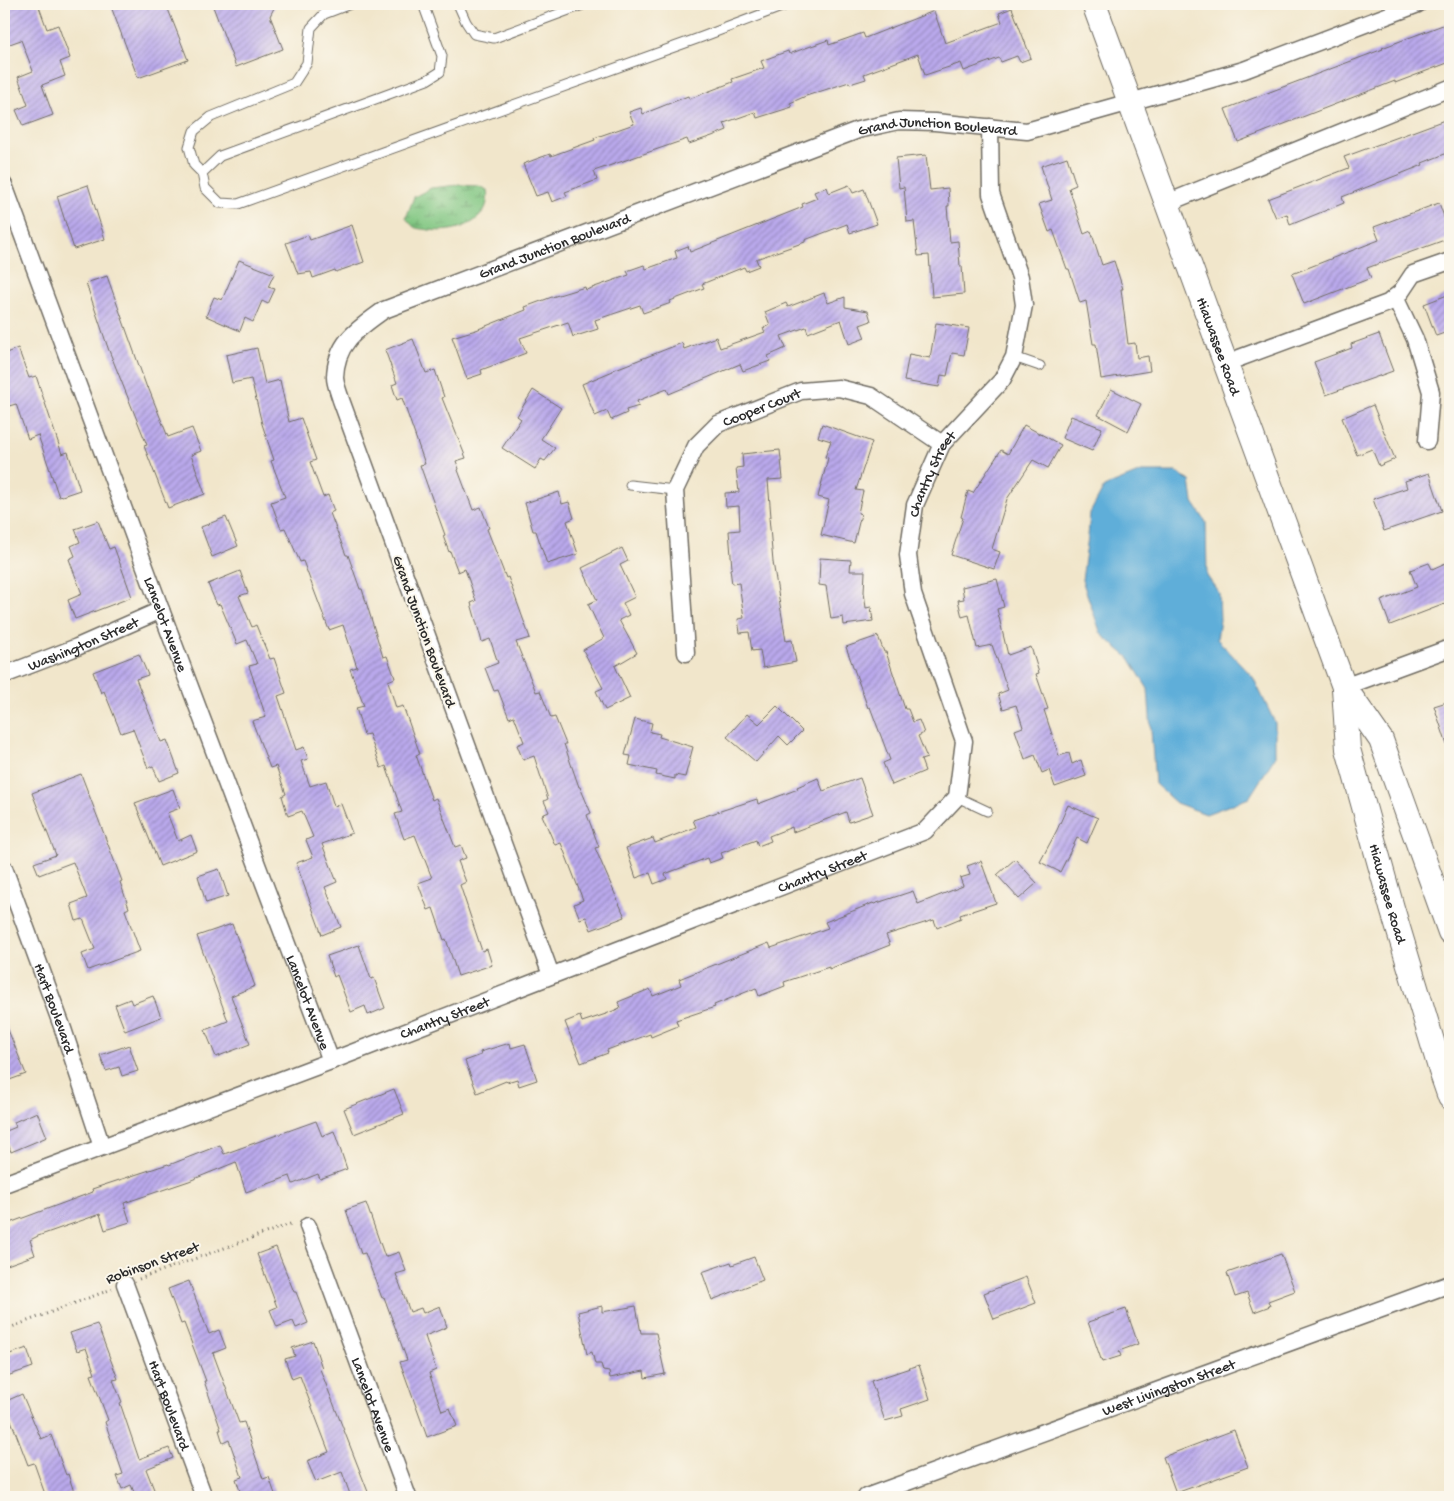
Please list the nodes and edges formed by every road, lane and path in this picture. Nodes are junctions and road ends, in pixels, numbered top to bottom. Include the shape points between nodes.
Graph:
1 (350, 4) edge
2 (423, 4) edge
3 (458, 4) edge
4 (583, 4) edge
5 (789, 4) edge
6 (1094, 4) edge
7 (1418, 4) edge
8 (1450, 88) edge
9 (1129, 102) junction
10 (990, 127) junction
11 (202, 173) junction
12 (4, 185) edge
13 (1167, 203) junction
14 (1450, 261) edge
15 (1395, 297) junction
16 (1014, 357) junction
17 (1226, 363) junction
18 (1040, 366) dead end
19 (1427, 441) dead end
20 (942, 444) junction
21 (630, 485) dead end
22 (675, 490) junction
23 (161, 610) junction
24 (1450, 648) edge
25 (686, 653) dead end
26 (4, 675) edge
27 (1344, 687) junction
28 (957, 797) junction
29 (987, 811) dead end
30 (4, 868) edge
31 (1450, 932) edge
32 (551, 975) junction
33 (331, 1061) junction
34 (1450, 1097) edge
35 (102, 1147) junction
36 (4, 1184) edge
37 (308, 1226) joint
38 (124, 1284) junction
39 (1450, 1284) edge
40 (4, 1330) edge
41 (890, 1493) edge
42 (204, 1497) edge
43 (408, 1497) edge
44 (866, 1497) edge

1 - 11 lane via 324,14 311,28 307,63 294,83 211,117 194,131 189,146 194,165
2 - 11 lane via 442,56 440,72 427,80 220,156
3 - 4 lane via 474,34 494,38
5 - 11 lane via 238,204 220,203 206,188
6 - 9 main road, Hiawassee Road
7 - 9 street, Grand Junction Boulevard via 1244,70
8 - 13 street
9 - 10 street, Grand Junction Boulevard via 1027,131
9 - 13 main road, Hiawassee Road
10 - 16 street, Chantry Street via 991,194 1020,277 1024,305
10 - 32 street, Grand Junction Boulevard via 899,121 858,130 384,310 352,333 340,353 335,378 341,400
12 - 23 street, Lancelot Avenue
13 - 17 main road, Hiawassee Road
14 - 15 street via 1413,274
15 - 17 street
15 - 19 street via 1415,339 1431,392
16 - 18 lane
16 - 20 street, Chantry Street via 1002,380
17 - 27 main road, Hiawassee Road
20 - 22 street, Cooper Court via 871,396 839,388 801,391 718,424 696,446
20 - 28 street, Chantry Street via 915,506 908,555 912,594 964,741
21 - 22 lane
22 - 25 street, Cooper Court
23 - 26 street, Washington Street
23 - 33 street, Lancelot Avenue
24 - 27 street
27 - 31 main road, Hiawassee Road via 1381,740
27 - 34 main road, Hiawassee Road via 1348,749 1394,917
28 - 29 lane
28 - 32 street, Chantry Street via 926,831
30 - 35 street, Hart Boulevard
32 - 33 street, Chantry Street
33 - 35 street, Chantry Street
35 - 36 street, Chantry Street
37 - 38 path, Robinson Street via 290,1224
37 - 43 street, Lancelot Avenue
38 - 40 path, Robinson Street
38 - 42 street, Hart Boulevard
39 - 41 street, West Livingston Street
41 - 44 street, West Livingston Street

